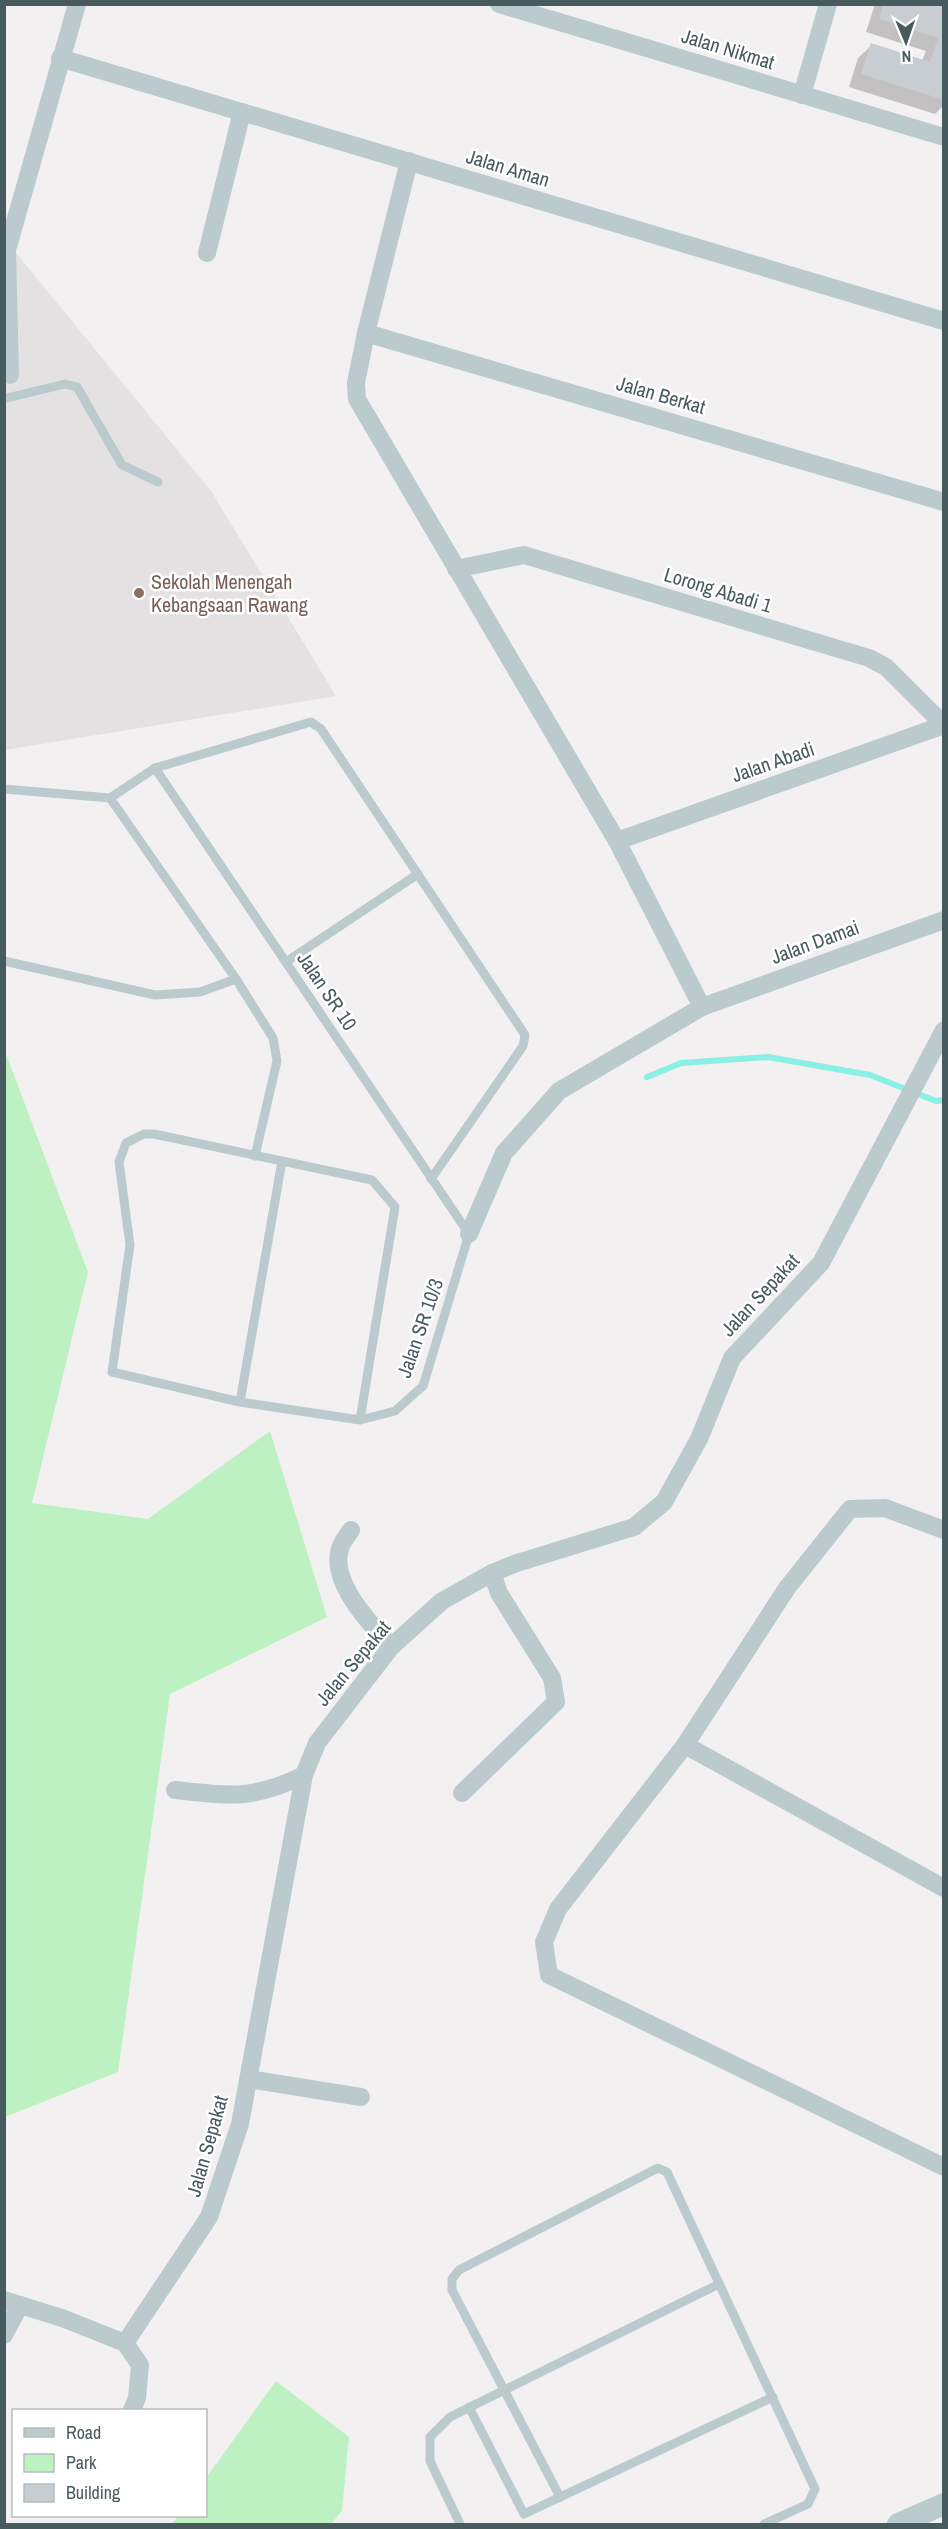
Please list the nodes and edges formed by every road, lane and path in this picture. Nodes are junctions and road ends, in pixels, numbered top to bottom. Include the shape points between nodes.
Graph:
1 (77, 4) edge
2 (499, 4) edge
3 (828, 4) edge
4 (60, 58) junction
5 (802, 94) junction
6 (242, 112) junction
7 (944, 137) edge
8 (409, 161) junction
9 (207, 253) dead end
10 (944, 321) edge
11 (366, 333) junction
12 (10, 375) joint
13 (6, 401) edge
14 (158, 482) dead end
15 (944, 502) edge
16 (456, 569) junction
17 (944, 725) edge
18 (155, 768) junction
19 (4, 789) edge
20 (110, 798) junction
21 (617, 841) junction
22 (418, 874) junction
23 (944, 920) edge
24 (4, 961) edge
25 (286, 962) junction
26 (236, 979) junction
27 (702, 1007) junction
28 (944, 1030) edge
29 (255, 1156) junction
30 (282, 1161) junction
31 (431, 1179) junction
32 (469, 1234) junction
33 (240, 1402) junction
34 (360, 1420) junction
35 (351, 1530) dead end
36 (944, 1530) edge
37 (492, 1573) junction
38 (391, 1647) junction
39 (685, 1745) junction
40 (304, 1775) junction
41 (175, 1790) dead end
42 (462, 1793) dead end
43 (944, 1888) edge
44 (248, 2079) junction
45 (361, 2097) dead end
46 (944, 2167) edge
47 (719, 2284) junction
48 (12, 2303) edge
49 (4, 2334) edge
50 (125, 2343) junction
51 (503, 2390) junction
52 (773, 2397) junction
53 (470, 2408) junction
54 (132, 2409) edge
55 (560, 2498) junction
56 (944, 2504) edge
57 (524, 2514) junction
58 (460, 2524) edge
59 (529, 2524) edge
60 (764, 2524) edge
61 (898, 2524) edge

1 - 4 street
2 - 5 street, Jalan Nikmat
3 - 5 street
4 - 6 street, Jalan Aman
4 - 12 street via 7,250
5 - 7 street, Jalan Nikmat
6 - 8 street, Jalan Aman
6 - 9 street
8 - 10 street, Jalan Aman
8 - 11 street
11 - 15 street, Jalan Berkat
11 - 16 street via 356,383 360,408
12 - 13 lane
13 - 14 lane via 65,384 77,387 123,465
16 - 17 street, Lorong Abadi 1 via 525,555 869,658 886,667
16 - 21 street
17 - 21 street, Jalan Abadi
18 - 20 lane
18 - 22 lane via 305,723 317,724
18 - 25 lane, Jalan SR 10
19 - 20 lane
20 - 26 lane
21 - 27 street
22 - 25 lane
22 - 31 lane via 525,1035 523,1046
23 - 27 street, Jalan Damai
24 - 26 lane via 155,995 200,992
25 - 31 lane, Jalan SR 10
26 - 29 lane via 277,1048
27 - 32 street, Jalan Damai via 560,1092 504,1153
28 - 37 street, Jalan Sepakat via 821,1263 732,1358 699,1439 664,1502 634,1527
29 - 30 lane
29 - 33 lane, Jalan SR 10/3 via 144,1134 126,1143 119,1162 130,1241 112,1372
30 - 33 lane
30 - 34 lane via 372,1180 395,1208
31 - 32 lane, Jalan SR 10
32 - 34 lane, Jalan SR 10/3 via 423,1386 395,1412
33 - 34 lane, Jalan SR 10/3
35 - 38 street via 340,1548 340,1570 360,1612
36 - 39 street via 885,1508 850,1509 787,1588
37 - 38 street, Jalan Sepakat via 442,1601
37 - 42 street via 499,1593 552,1678 556,1702
38 - 40 street, Jalan Sepakat via 317,1743
39 - 43 street
39 - 46 street via 558,1909 544,1942 549,1975
40 - 41 street via 254,1794
40 - 44 street, Jalan Sepakat
44 - 45 street
44 - 50 street, Jalan Sepakat via 240,2124 209,2217
47 - 51 lane
47 - 51 lane via 667,2172 658,2168 649,2171 454,2274 452,2290
47 - 52 lane
48 - 49 street
48 - 50 street
50 - 54 street via 140,2366
51 - 53 lane
51 - 55 lane
52 - 55 lane
52 - 60 lane via 815,2490 808,2504
53 - 57 lane
53 - 58 lane via 450,2417 430,2437 430,2462
55 - 57 lane
56 - 61 street
57 - 59 lane

